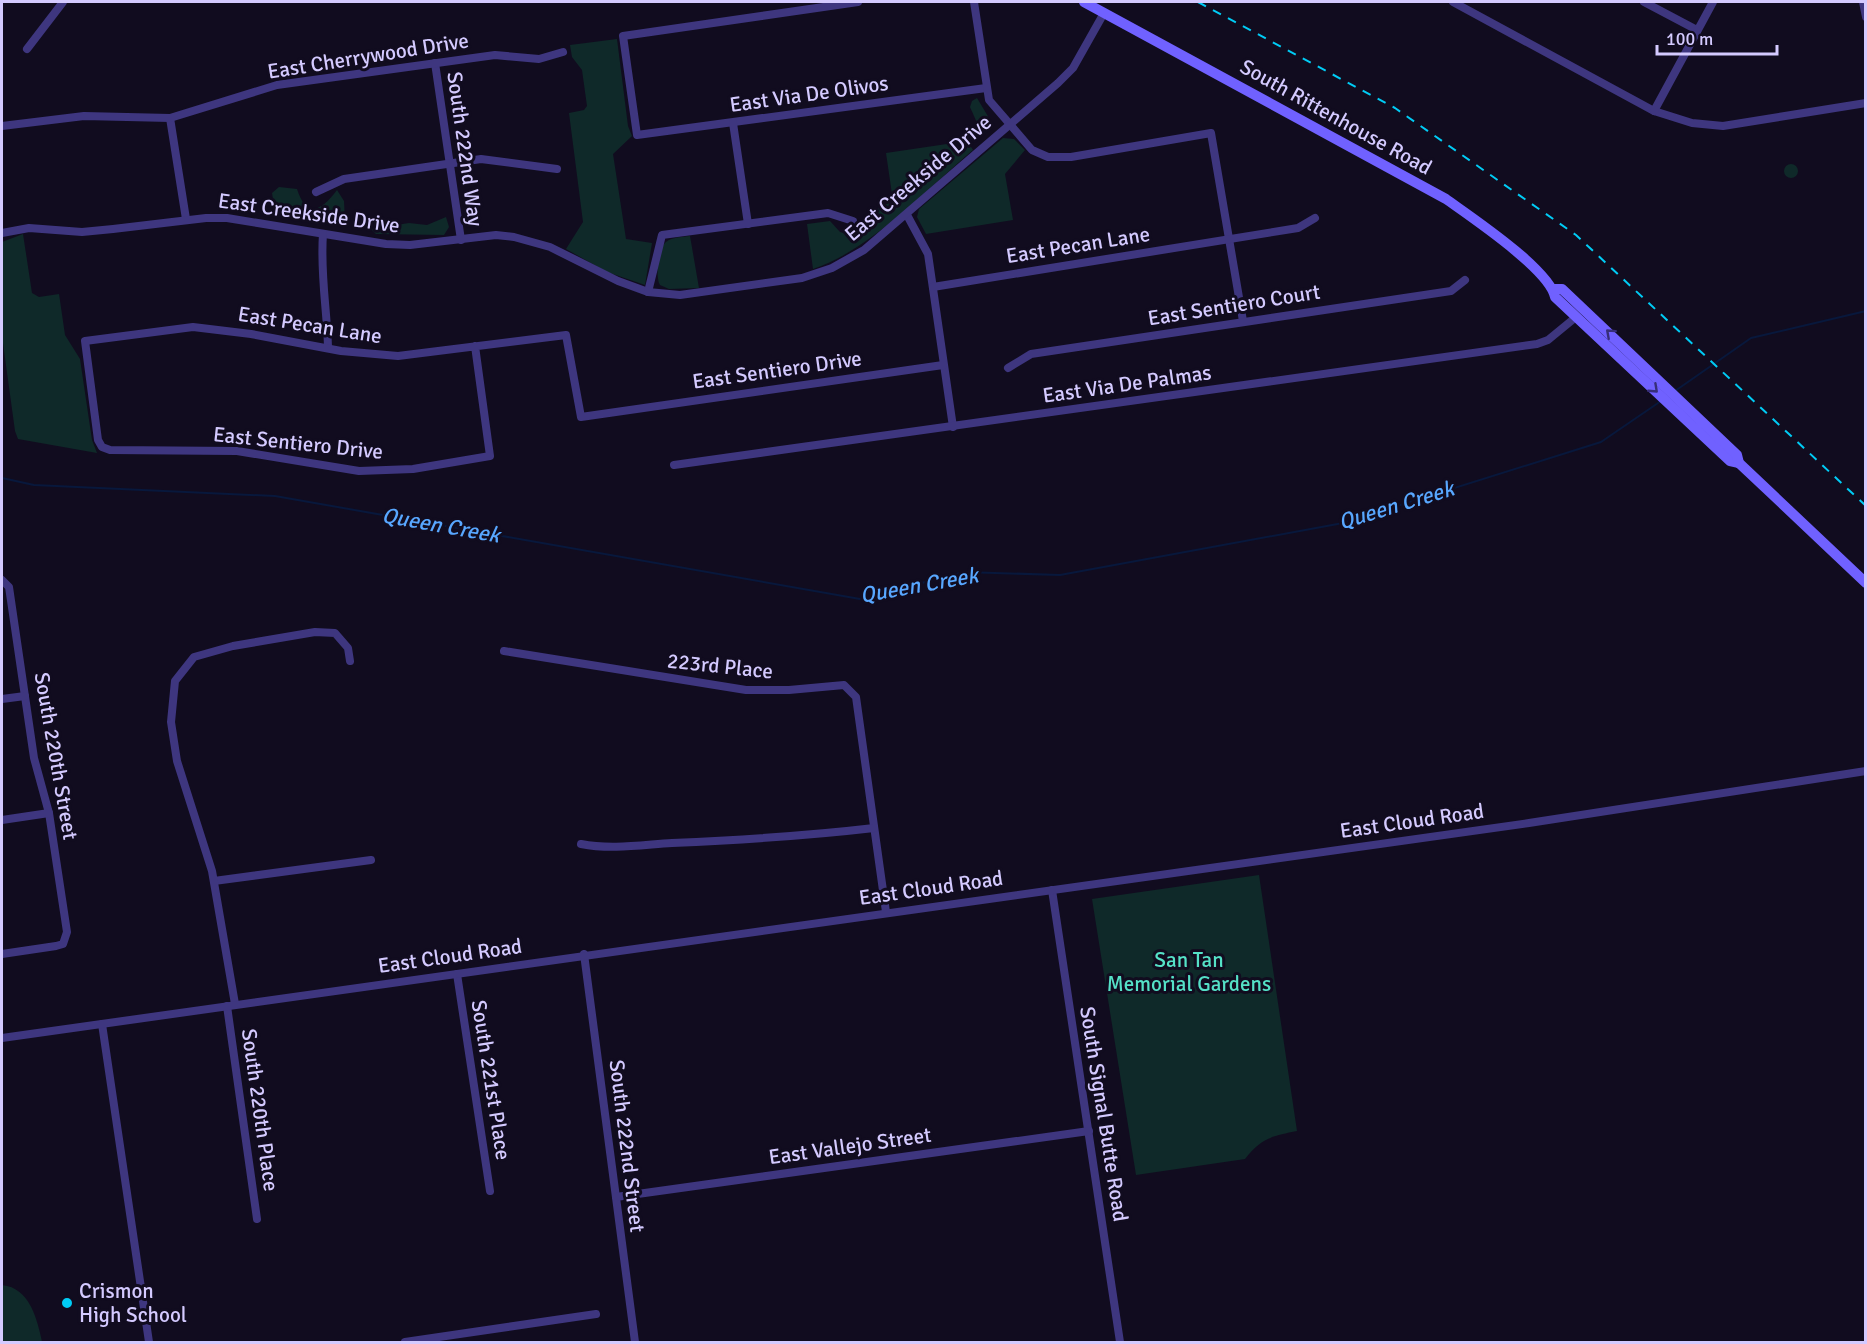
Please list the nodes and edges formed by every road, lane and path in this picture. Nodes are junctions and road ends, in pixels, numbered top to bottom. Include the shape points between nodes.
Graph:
1 (63, 2) edge
2 (858, 2) edge
3 (974, 2) edge
4 (1084, 2) edge
5 (1453, 2) edge
6 (1644, 2) edge
7 (1713, 2) edge
8 (1863, 2) edge
9 (1104, 13) junction
10 (1866, 17) edge
11 (1697, 30) junction
12 (27, 49) dead end
13 (563, 52) dead end
14 (435, 63) junction
15 (986, 88) junction
16 (1866, 103) edge
17 (1654, 111) junction
18 (170, 118) junction
19 (733, 123) junction
20 (1009, 125) junction
21 (2, 126) edge
22 (449, 164) junction
23 (557, 169) dead end
24 (316, 192) dead end
25 (907, 215) junction
26 (1315, 218) dead end
27 (186, 219) junction
28 (853, 220) dead end
29 (748, 224) junction
30 (2, 233) edge
31 (323, 234) junction
32 (1229, 238) junction
33 (461, 240) junction
34 (1465, 280) dead end
35 (933, 287) junction
36 (1553, 289) junction
37 (648, 292) junction
38 (1576, 316) junction
39 (1243, 321) junction
40 (475, 346) junction
41 (328, 347) junction
42 (1631, 360) junction
43 (943, 365) junction
44 (1008, 368) dead end
45 (581, 417) joint
46 (952, 427) junction
47 (102, 447) joint
48 (674, 465) dead end
49 (3, 580) edge
50 (1866, 583) edge
51 (504, 651) dead end
52 (350, 661) dead end
53 (25, 696) junction
54 (2, 699) edge
55 (1866, 771) edge
56 (49, 813) junction
57 (2, 820) edge
58 (874, 828) junction
59 (580, 844) dead end
60 (371, 860) dead end
61 (214, 881) junction
62 (1052, 890) junction
63 (886, 912) junction
64 (2, 954) edge
65 (584, 954) junction
66 (457, 974) junction
67 (230, 1005) junction
68 (102, 1024) junction
69 (2, 1038) edge
70 (1089, 1131) junction
71 (490, 1191) dead end
72 (616, 1197) junction
73 (257, 1219) dead end
74 (596, 1314) dead end
75 (148, 1342) edge
76 (405, 1342) edge
77 (635, 1342) edge
78 (1120, 1342) edge

1 - 12 street
2 - 19 street, East Via De Olivos via 623,36 637,135
3 - 15 street
4 - 9 main road, South Rittenhouse Road
5 - 17 street
6 - 11 street
7 - 11 street
8 - 10 street
9 - 20 street, East Creekside Drive via 1068,74
9 - 36 main road, South Rittenhouse Road via 1446,200 1514,250
11 - 17 street
13 - 14 street, East Cherrywood Drive via 539,59 495,55
14 - 18 street, East Cherrywood Drive via 277,85
14 - 22 street, South 222nd Way
15 - 19 street, East Via De Olivos
15 - 20 street via 989,100
16 - 17 street via 1723,126 1692,123
18 - 21 street, East Cherrywood Drive via 84,116
18 - 27 street
19 - 29 street
20 - 25 street, East Creekside Drive
20 - 32 street via 1032,150 1061,158 1211,133
22 - 23 street via 481,159
22 - 24 street via 344,179
22 - 33 street, South 222nd Way
25 - 35 street via 926,248
25 - 37 street, East Creekside Drive via 864,250 813,275 680,296
26 - 32 street, East Pecan Lane via 1298,228
27 - 30 street, East Creekside Drive via 113,230 29,228
27 - 31 street, East Creekside Drive via 227,218
28 - 29 street via 828,213
29 - 37 street via 662,235
31 - 33 street, East Creekside Drive via 398,244
31 - 41 street via 320,264
32 - 35 street, East Pecan Lane
32 - 39 street
33 - 37 street, East Creekside Drive via 496,235 532,241
34 - 39 street, East Sentiero Court via 1451,291
35 - 43 street
36 - 38 main road, South Rittenhouse Road via 1555,297
42 -> 36 main road, South Rittenhouse Road via 1562,289
38 - 42 main road, South Rittenhouse Road
38 - 46 street, East Via De Palmas via 1548,340 1537,344
39 - 44 street, East Sentiero Court via 1031,354
40 - 41 street, East Pecan Lane via 398,356
40 - 45 street, East Pecan Lane via 566,334
40 - 47 street, East Sentiero Drive via 490,456 412,469 359,471 237,451
41 - 47 street, East Pecan Lane via 193,327 84,341
42 - 50 main road, South Rittenhouse Road via 1737,455 1739,463
43 - 45 street, East Sentiero Drive
43 - 46 street
46 - 48 street, East Via De Palmas
49 - 53 street, South 220th Street via 9,587
51 - 58 street, 223rd Place via 746,690 844,685 856,697
52 - 61 street, South 220th Place via 348,648 335,633 315,632 194,657 175,681 171,722 177,761
53 - 54 street
53 - 56 street, South 220th Street via 34,758
55 - 62 street, East Cloud Road
56 - 57 street
56 - 64 street, South 220th Street via 66,939 56,946
58 - 59 street via 606,849
58 - 63 street, 223rd Place
60 - 61 street
61 - 67 street, South 220th Place
62 - 63 street, East Cloud Road
62 - 70 street, South Signal Butte Road
63 - 65 street, East Cloud Road
65 - 66 street, East Cloud Road
65 - 72 street, South 222nd Street
66 - 67 street, East Cloud Road
66 - 71 street, South 221st Place
67 - 68 street, East Cloud Road
67 - 73 street, South 220th Place
68 - 69 street, East Cloud Road
68 - 75 street
70 - 72 street, East Vallejo Street
70 - 78 street, South Signal Butte Road
72 - 77 street, South 222nd Street
74 - 76 street

